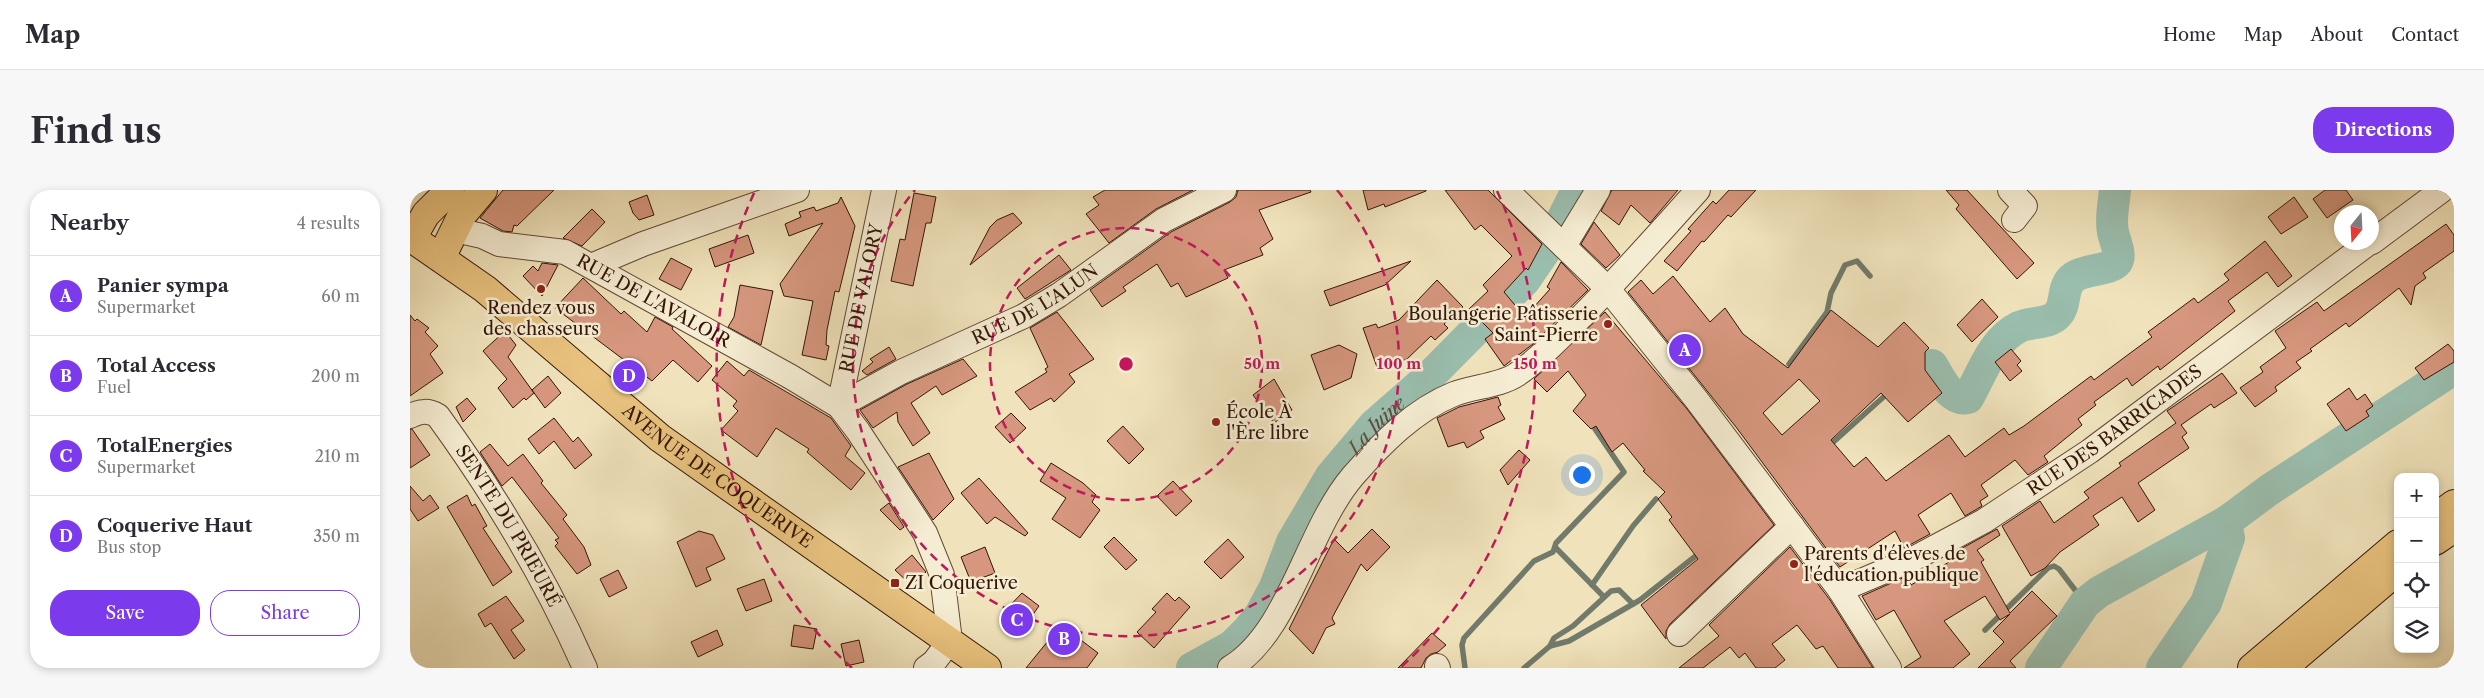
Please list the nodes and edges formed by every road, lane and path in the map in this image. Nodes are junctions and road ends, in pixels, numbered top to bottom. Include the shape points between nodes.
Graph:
1 (450, 190) edge
2 (483, 190) edge
3 (797, 190) edge
4 (884, 190) edge
5 (1224, 190) edge
6 (1506, 190) edge
7 (1598, 190) edge
8 (1698, 190) edge
9 (2010, 190) edge
10 (2442, 190) edge
11 (410, 202) edge
12 (2014, 220) dead end
13 (455, 230) junction
14 (2379, 236) edge
15 (411, 238) edge
16 (1564, 246) junction
17 (2360, 250) edge
18 (441, 258) junction
19 (591, 266) junction
20 (1608, 289) junction
21 (839, 406) junction
22 (410, 416) edge
23 (2454, 504) edge
24 (2439, 515) edge
25 (1792, 526) junction
26 (2454, 528) edge
27 (2439, 538) edge
28 (2394, 547) edge
29 (2394, 573) edge
30 (1840, 590) junction
31 (1679, 634) dead end
32 (950, 642) junction
33 (584, 668) edge
34 (926, 668) edge
35 (987, 668) edge
36 (1230, 668) edge
37 (1889, 668) edge
38 (2252, 668) edge
39 (2282, 668) edge

1 - 11 main road
1 - 15 main road via 426,214
2 - 13 main road via 462,214
3 - 19 street via 643,244
4 - 21 street, RUE DE VALORY
5 - 21 street, RUE DE L'ALUN via 1164,220 1024,316 901,372
6 - 16 street
7 - 16 street
8 - 20 street
9 - 12 street via 2025,206
10 - 14 street, RUE DES BARRICADES
13 - 18 main road
13 - 19 street, RUE DE L'AVALOIR via 499,244 564,252
15 - 18 main road, AVENUE DE COQUERIVE
16 - 20 street
17 - 30 street, RUE DES BARRICADES via 2090,451 1976,525 1912,559
18 - 32 main road, AVENUE DE COQUERIVE via 485,289 660,438
19 - 21 street, RUE DE L'AVALOIR
20 - 25 street
20 - 36 street via 1535,361 1513,377 1454,394 1419,412 1382,445 1353,477 1328,513 1274,622 1258,645
21 - 32 street via 925,534 942,576
22 - 33 street, SENTE DU PRIEURÉ via 430,411 438,416 472,463 510,520 566,625
23 - 24 main road
25 - 30 street
25 - 31 street
26 - 27 main road
28 - 38 main road
29 - 39 main road
30 - 37 street
32 - 34 street
32 - 35 main road, AVENUE DE COQUERIVE

